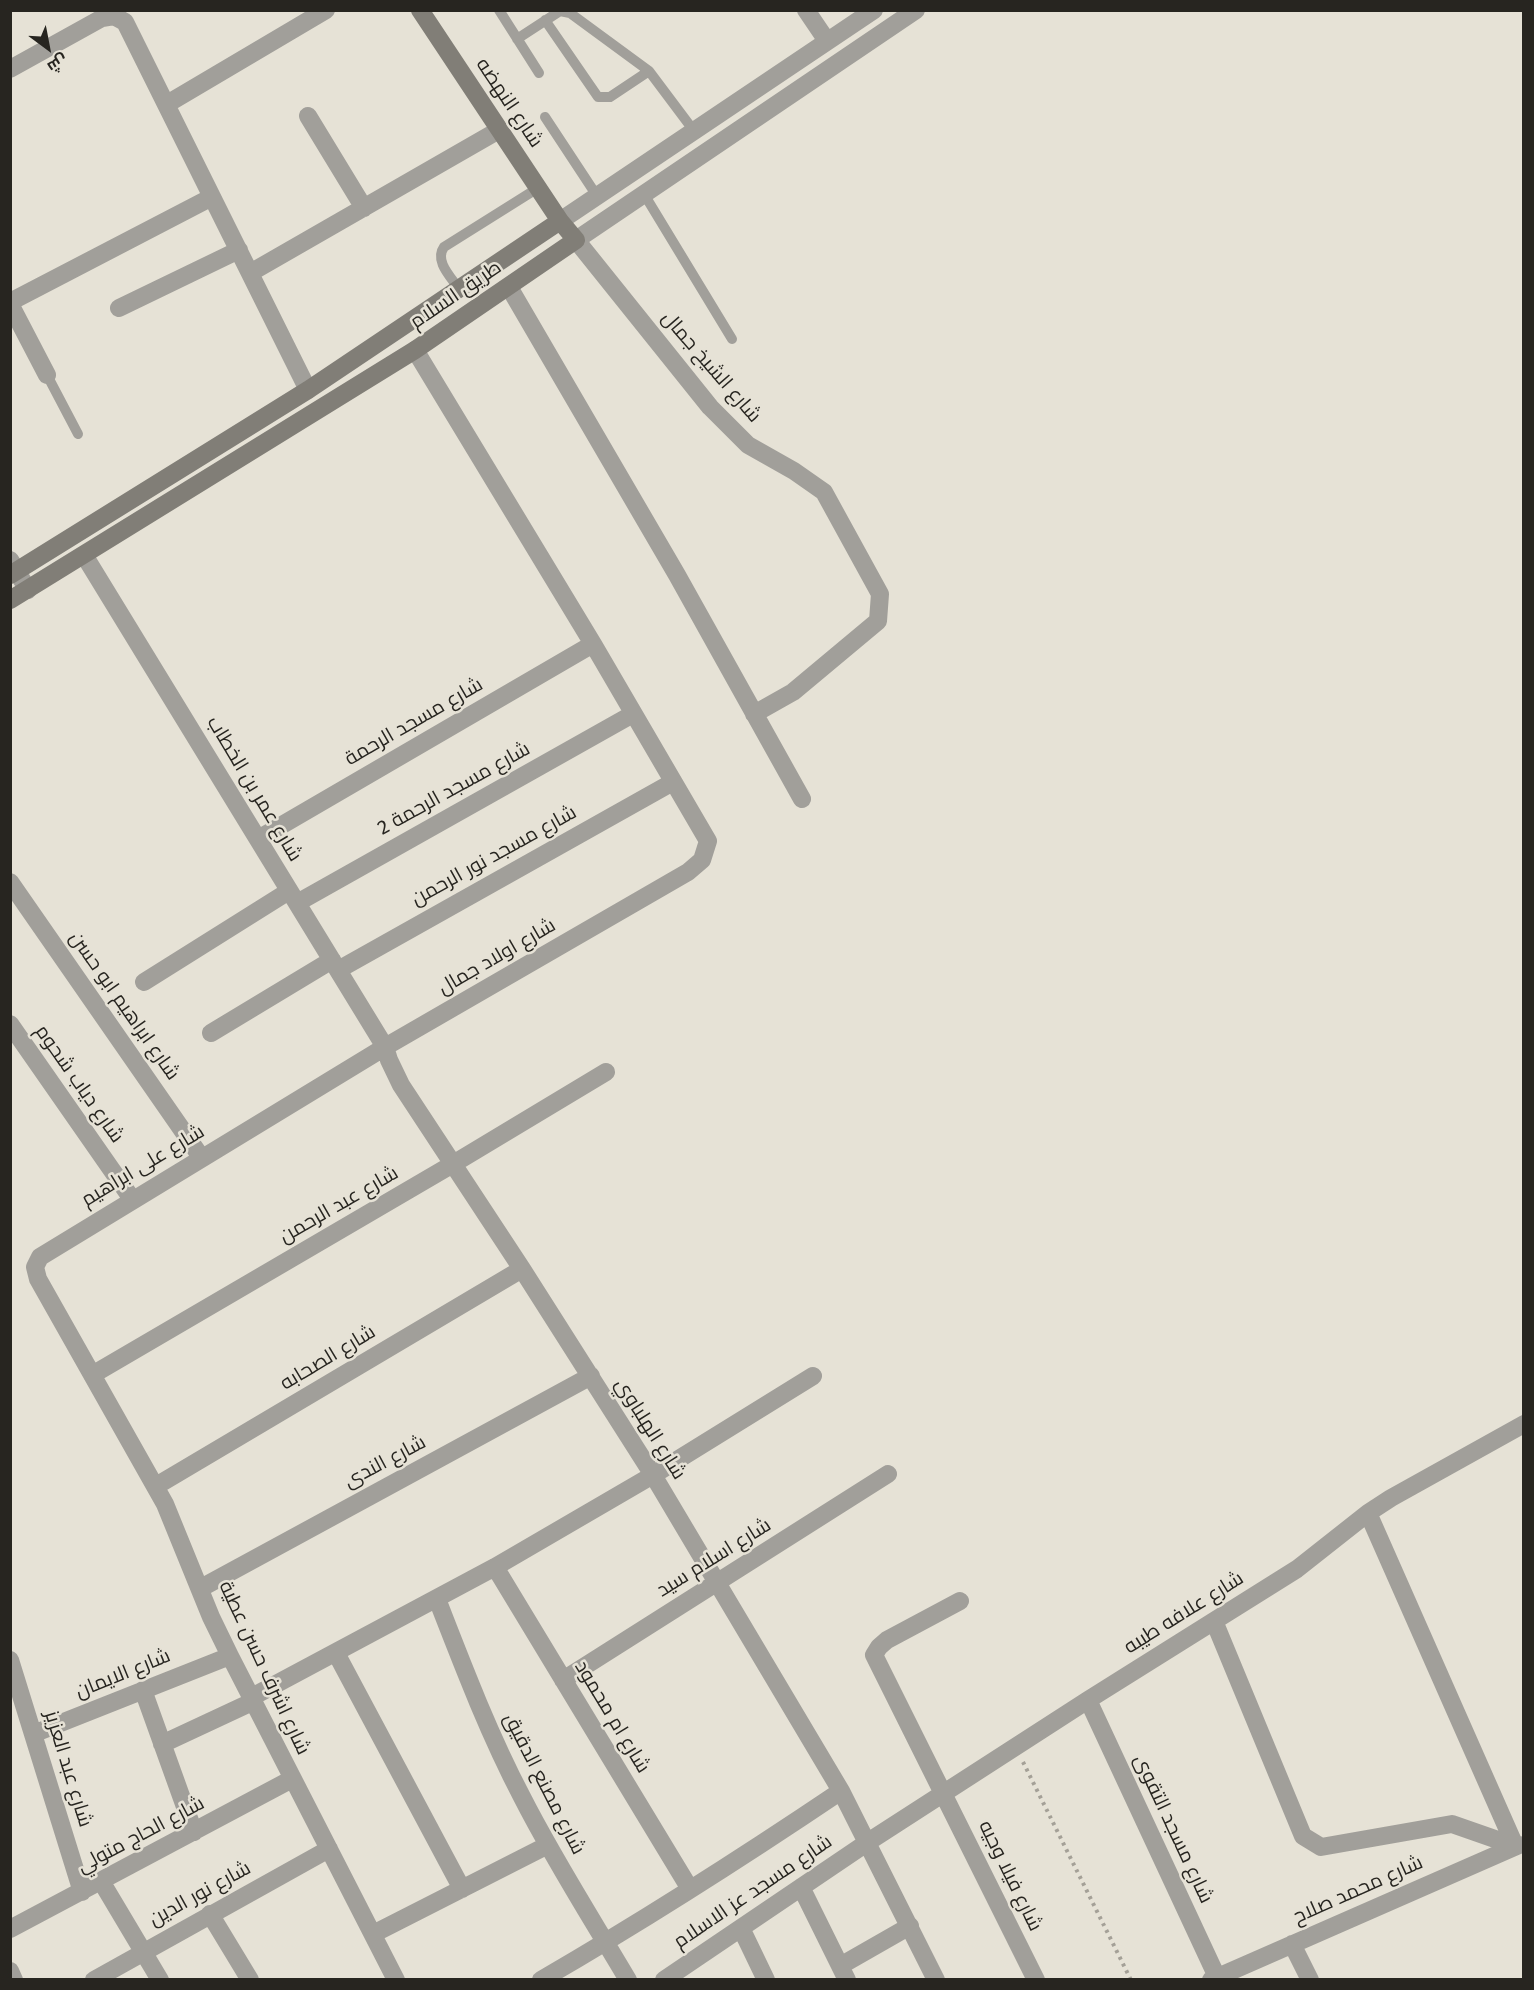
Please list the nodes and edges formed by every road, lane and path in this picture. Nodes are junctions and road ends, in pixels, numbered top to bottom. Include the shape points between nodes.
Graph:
1 (326, 10) edge
2 (420, 10) edge
3 (499, 10) edge
4 (806, 10) edge
5 (874, 10) edge
6 (916, 10) edge
7 (545, 20) junction
8 (517, 39) junction
9 (827, 41) junction
10 (13, 61) edge
11 (649, 71) junction
12 (539, 74) dead end
13 (167, 104) junction
14 (308, 116) dead end
15 (545, 117) dead end
16 (499, 130) junction
17 (694, 131) junction
18 (538, 188) junction
19 (644, 194) junction
20 (212, 196) junction
21 (597, 196) junction
22 (364, 208) junction
23 (560, 221) junction
24 (576, 240) junction
25 (239, 250) junction
26 (250, 273) junction
27 (509, 287) junction
28 (459, 289) junction
29 (10, 303) edge
30 (119, 308) dead end
31 (15, 324) edge
32 (732, 339) dead end
33 (415, 350) junction
34 (47, 375) joint
35 (308, 390) junction
36 (78, 434) dead end
37 (84, 555) junction
38 (13, 568) edge
39 (28, 590) junction
40 (10, 600) edge
41 (593, 644) junction
42 (633, 714) junction
43 (753, 714) junction
44 (673, 782) junction
45 (802, 799) dead end
46 (258, 839) junction
47 (10, 882) edge
48 (293, 897) junction
49 (335, 965) junction
50 (144, 982) dead end
51 (10, 1024) edge
52 (211, 1033) dead end
53 (385, 1047) junction
54 (606, 1072) dead end
55 (201, 1157) junction
56 (453, 1164) junction
57 (132, 1199) junction
58 (522, 1269) junction
59 (92, 1375) junction
60 (591, 1376) junction
61 (813, 1376) dead end
62 (1524, 1424) edge
63 (888, 1473) dead end
64 (652, 1475) junction
65 (156, 1486) junction
66 (1368, 1513) junction
67 (495, 1567) junction
68 (717, 1582) junction
69 (201, 1588) junction
70 (437, 1599) junction
71 (960, 1601) dead end
72 (1214, 1621) junction
73 (336, 1653) junction
74 (230, 1656) junction
75 (10, 1660) edge
76 (563, 1680) junction
77 (143, 1690) junction
78 (251, 1700) junction
79 (1088, 1700) junction
80 (17, 1702) edge
81 (33, 1734) junction
82 (162, 1744) junction
83 (1016, 1747) junction
84 (292, 1779) junction
85 (841, 1791) junction
86 (944, 1793) junction
87 (194, 1832) junction
88 (868, 1842) junction
89 (548, 1845) junction
90 (1519, 1845) edge
91 (329, 1849) junction
92 (101, 1881) junction
93 (801, 1887) junction
94 (462, 1889) junction
95 (690, 1889) junction
96 (82, 1892) junction
97 (210, 1914) junction
98 (910, 1926) junction
99 (741, 1928) junction
100 (10, 1929) edge
101 (373, 1934) junction
102 (606, 1942) junction
103 (1292, 1944) junction
104 (143, 1951) junction
105 (10, 1971) edge
106 (844, 1973) edge
107 (392, 1978) edge
108 (670, 1978) edge
109 (1214, 1978) edge
110 (14, 1980) edge
111 (94, 1980) edge
112 (160, 1980) edge
113 (250, 1980) edge
114 (541, 1980) edge
115 (628, 1980) edge
116 (766, 1980) edge
117 (936, 1980) edge
118 (1036, 1980) edge
119 (1131, 1980) edge
120 (1310, 1980) edge

1 - 13 street
2 - 16 main road, شارع النهضه
3 - 8 lane
4 - 9 street
5 - 9 street, طريق السلام
6 - 19 street, طريق السلام
7 - 8 lane
7 - 11 lane via 560,11 570,12
7 - 11 lane via 598,97 609,97
8 - 12 lane
9 - 17 street, طريق السلام
10 - 13 street via 102,18 114,16 128,27
11 - 17 lane
13 - 20 street
14 - 22 street
15 - 21 lane
16 - 18 main road, شارع النهضه
16 - 22 street
17 - 21 street, طريق السلام
18 - 23 main road, شارع النهضه
18 - 28 lane via 444,247 441,261
19 - 24 street, طريق السلام
19 - 32 lane
20 - 25 street
20 - 29 street
21 - 23 street, طريق السلام
22 - 26 street
23 - 24 main road, شارع النهضه
23 - 28 main road, طريق السلام
24 - 27 main road, طريق السلام
24 - 43 street, شارع الشيخ جمال via 710,407 748,445 824,492 880,594 878,621 793,692
25 - 26 street
25 - 30 street
26 - 35 street
27 - 33 main road, طريق السلام
27 - 43 street via 678,574
28 - 35 main road, طريق السلام
29 - 31 street
31 - 34 street
33 - 37 main road, طريق السلام
33 - 41 street, شارع اولاد جمال
34 - 36 lane
35 - 38 main road, طريق السلام
37 - 39 main road, طريق السلام
37 - 46 street, شارع عمر بن الخطاب
38 - 39 street
39 - 40 main road, طريق السلام
41 - 42 street, شارع اولاد جمال
41 - 46 street, شارع مسجد الرحمة
42 - 44 street, شارع اولاد جمال
42 - 48 street, شارع مسجد الرحمة 2
43 - 45 street
44 - 49 street, شارع مسجد نور الرحمن
44 - 53 street, شارع اولاد جمال via 708,841 702,860 631,906
46 - 48 street, شارع عمر بن الخطاب
47 - 55 street, شارع ابراهيم ابو حسن
48 - 49 street, شارع عمر بن الخطاب
48 - 50 street, شارع مسجد الرحمة 2
49 - 52 street, شارع مسجد نور الرحمن
49 - 53 street, شارع عمر بن الخطاب
51 - 57 street, شارع دياب شحوم
53 - 55 street, شارع على ابراهيم
53 - 56 street, شارع الهلباوي via 398,1079
54 - 56 street, شارع عبد الرحمن
55 - 57 street, شارع على ابراهيم
56 - 58 street, شارع الهلباوي
56 - 59 street, شارع عبد الرحمن
57 - 59 street, شارع على ابراهيم via 39,1257 35,1267
58 - 60 street, شارع الهلباوي
58 - 65 street, شارع الصحابه
59 - 65 street, شارع اشرف حسن عطية
60 - 64 street, شارع الهلباوي
60 - 69 street, شارع الندى
61 - 64 street
62 - 66 street, شارع علافه طيبه
63 - 68 street, شارع اسلام سيد
64 - 67 street
64 - 68 street, شارع الهلباوي
65 - 69 street, شارع اشرف حسن عطية
66 - 72 street, شارع علافه طيبه via 1297,1569
66 - 90 street
67 - 70 street
67 - 76 street, شارع ام محمود
68 - 76 street, شارع اسلام سيد
68 - 85 street, شارع الهلباوي
69 - 74 street, شارع اشرف حسن عطية
70 - 73 street
70 - 89 street, شارع مصنع الدقيق via 497,1746
71 - 86 street, شارع فيلا وجيه via 887,1640 874,1655
72 - 79 street, شارع علافه طيبه
72 - 90 street via 1302,1836 1321,1847 1452,1824
73 - 78 street
73 - 94 street
74 - 77 street, شارع الايمان
74 - 78 street, شارع اشرف حسن عطية
75 - 80 street, شارع عبد العزيز
76 - 95 street, شارع ام محمود
77 - 81 street, شارع الايمان
77 - 82 street
78 - 82 street
78 - 84 street, شارع اشرف حسن عطية
79 - 83 street, شارع علافه طيبه
79 - 109 street, شارع مسجد التقوى
80 - 81 street, شارع عبد العزيز
81 - 96 street, شارع عبد العزيز
82 - 87 street
83 - 86 street, شارع علافه طيبه
83 - 119 path
84 - 87 street, شارع الحاج متولي
84 - 91 street, شارع اشرف حسن عطية
85 - 88 street, شارع الهلباوي
85 - 95 street
86 - 88 street, شارع علافه طيبه
86 - 118 street, شارع فيلا وجيه
87 - 92 street, شارع الحاج متولي
88 - 93 street, شارع مسجد عز الاسلام
88 - 98 street, شارع الهلباوي
89 - 94 street
89 - 102 street, شارع مصنع الدقيق
90 - 103 street, شارع محمد صلاح
91 - 97 street, شارع نور الدين
91 - 101 street, شارع اشرف حسن عطية
92 - 96 street, شارع الحاج متولي
92 - 104 street
93 - 99 street, شارع مسجد عز الاسلام
93 - 106 street
94 - 101 street
95 - 102 street
96 - 100 street, شارع الحاج متولي
97 - 104 street, شارع نور الدين
97 - 113 street
98 - 106 street
98 - 117 street, شارع الهلباوي
99 - 108 street, شارع مسجد عز الاسلام
99 - 116 street
101 - 107 street, شارع اشرف حسن عطية
102 - 114 street
102 - 115 street, شارع مصنع الدقيق
103 - 109 street, شارع محمد صلاح
103 - 120 street
104 - 111 street, شارع نور الدين
104 - 112 street
105 - 110 street

